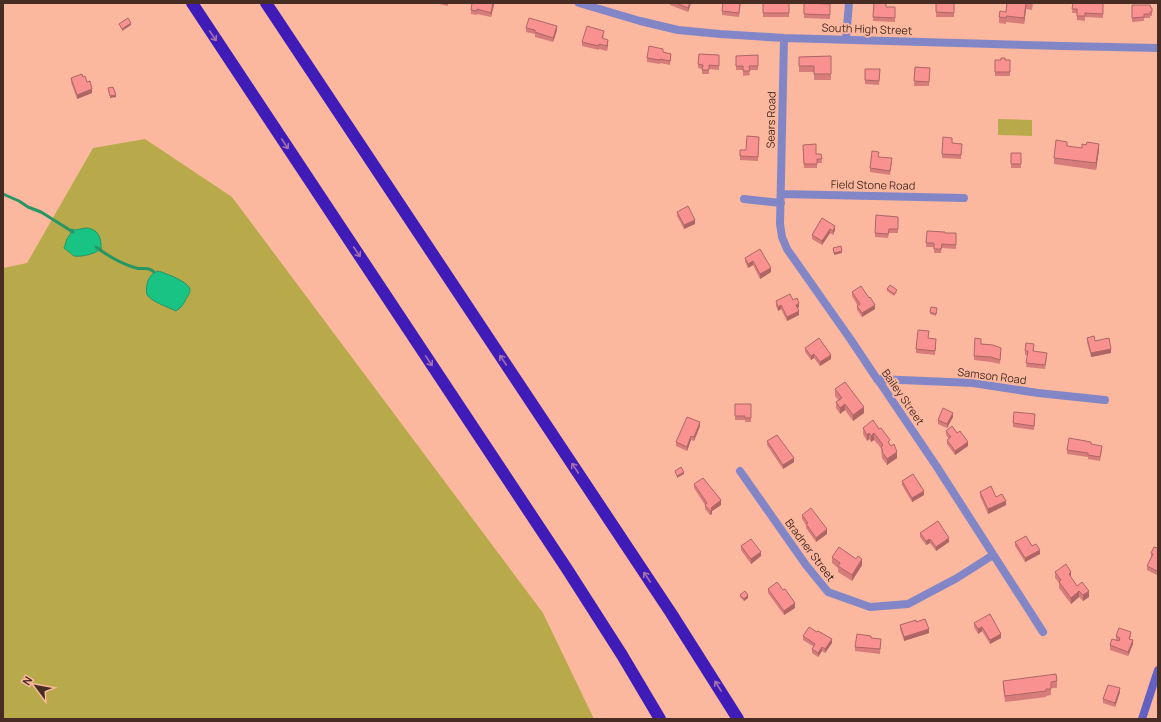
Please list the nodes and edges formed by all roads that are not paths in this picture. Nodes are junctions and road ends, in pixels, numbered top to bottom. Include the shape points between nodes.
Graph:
1 (192, 3) edge
2 (266, 3) edge
3 (272, 3) edge
4 (580, 3) edge
5 (849, 3) edge
6 (281, 25) junction
7 (784, 38) junction
8 (846, 39) junction
9 (1158, 48) edge
10 (781, 194) junction
11 (964, 198) dead end
12 (744, 200) dead end
13 (781, 203) junction
14 (877, 379) junction
15 (1105, 400) dead end
16 (740, 471) dead end
17 (993, 555) junction
18 (1043, 632) dead end
19 (1158, 670) edge
20 (660, 719) edge
21 (738, 719) edge
22 (1142, 719) edge

1 -> 20 highway via 567,569
2 - 6 highway
3 - 6 highway
4 - 7 street, South High Street via 678,30
5 - 8 street
21 -> 6 highway via 671,613
7 - 8 street, South High Street
7 - 10 street, Sears Road
8 - 9 street, South High Street
10 - 11 street, Field Stone Road
10 - 13 street, Sears Road
12 - 13 street
13 - 14 street, Bailey Street via 780,224 787,249
14 - 15 street, Samson Road via 972,383
14 - 17 street, Bailey Street
16 - 17 street, Bradner Street via 828,592 870,607 908,604
17 - 18 street, Bailey Street
19 - 22 main road

